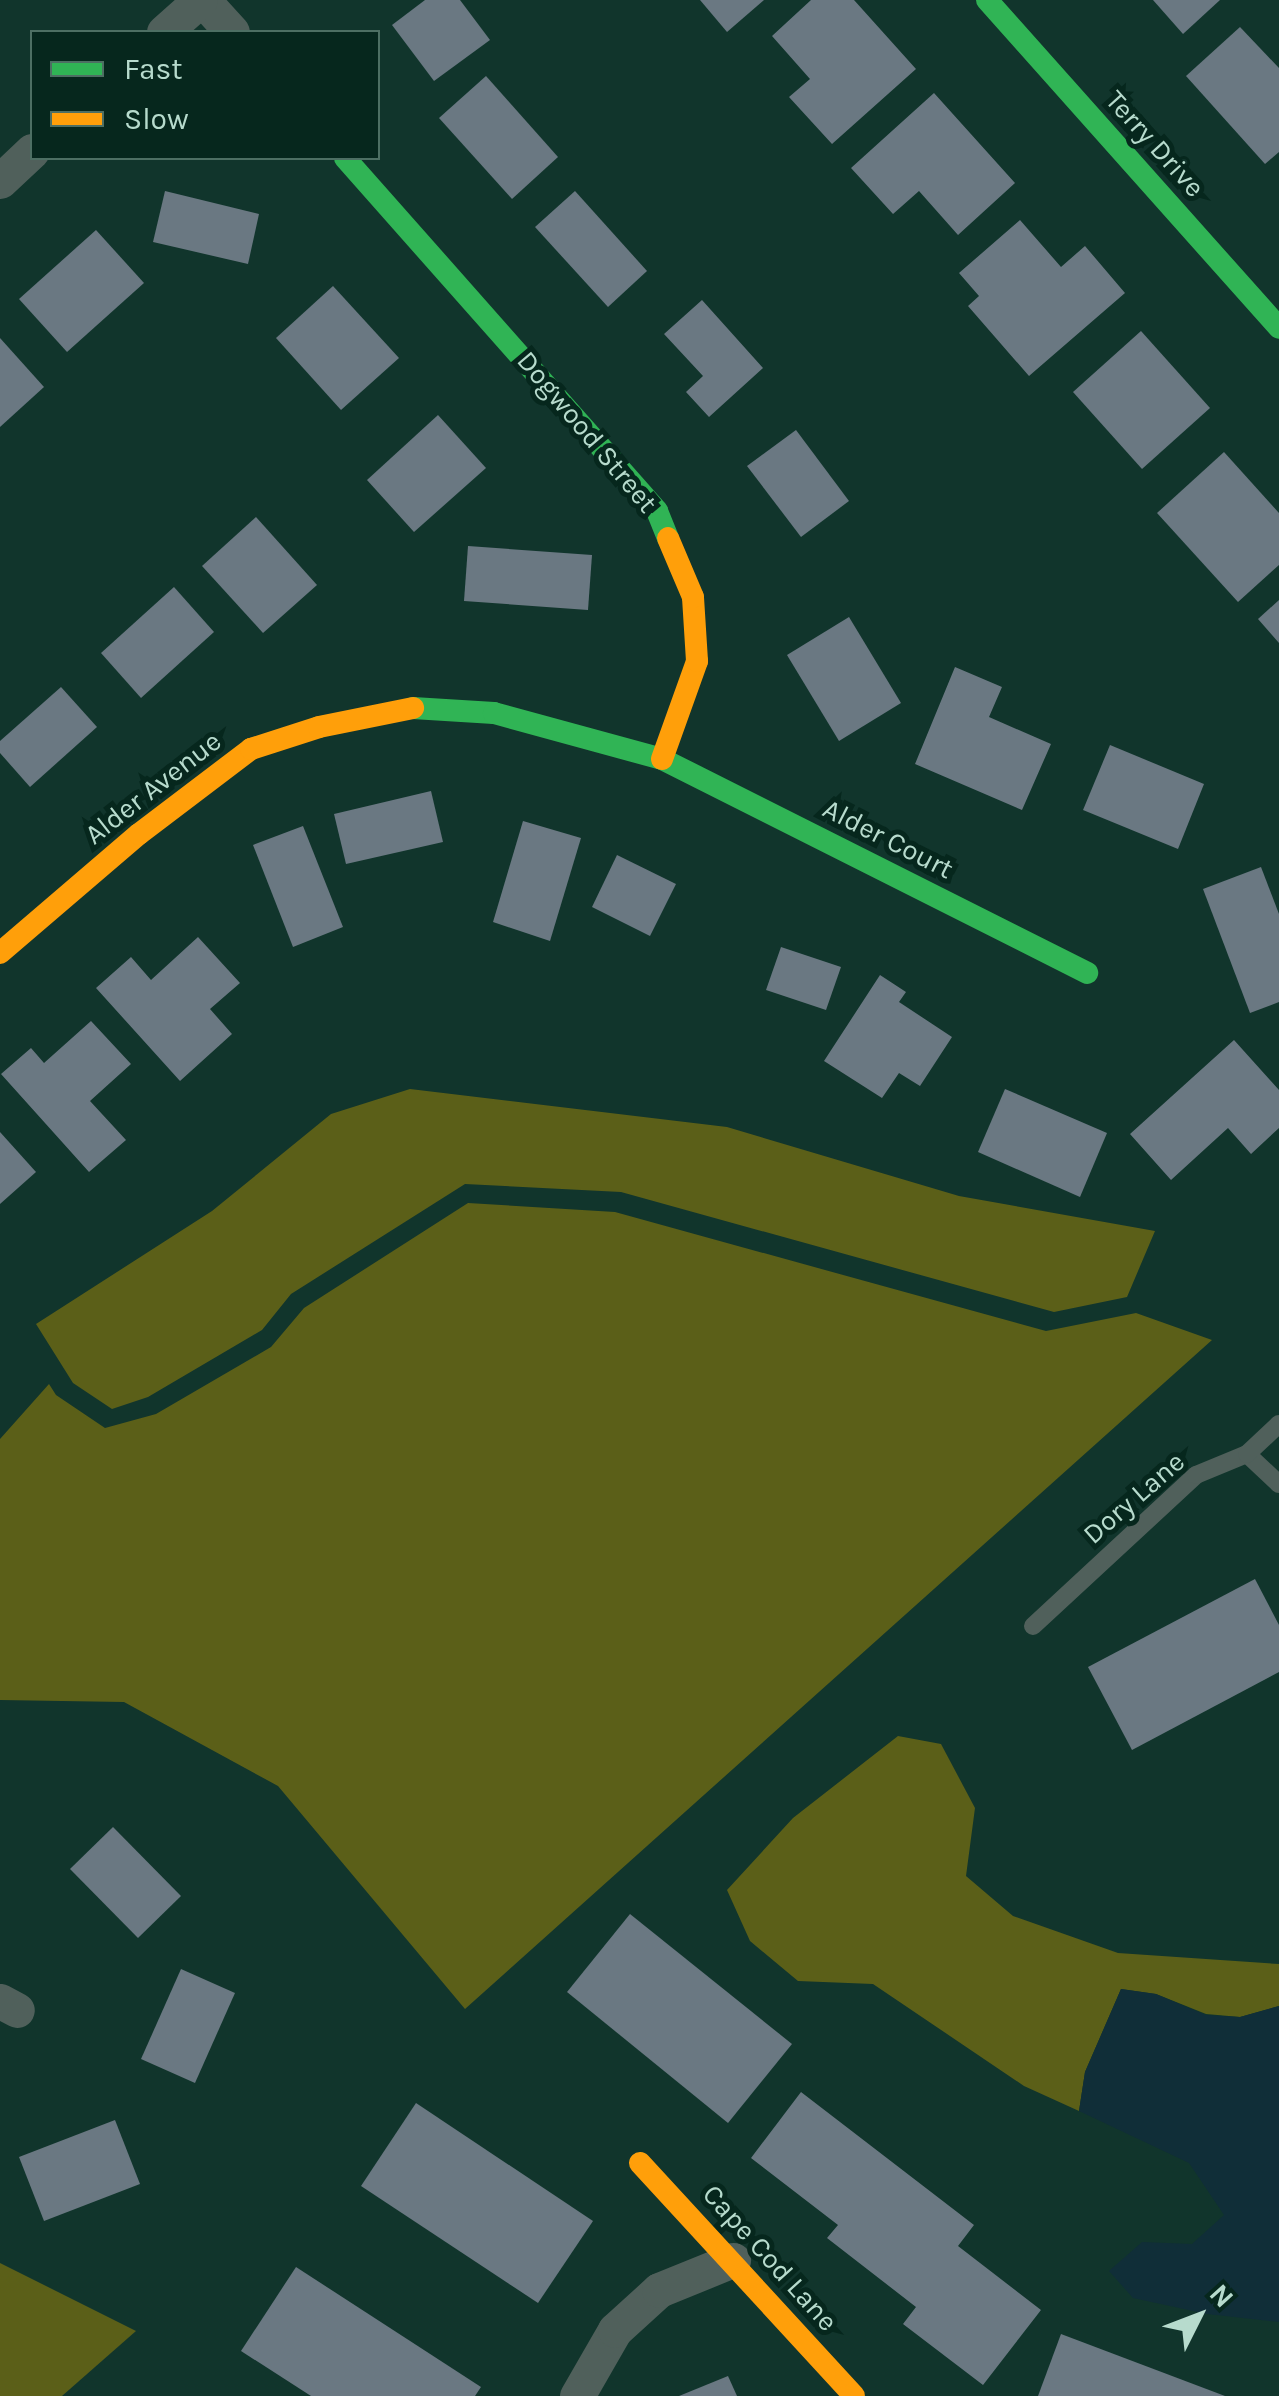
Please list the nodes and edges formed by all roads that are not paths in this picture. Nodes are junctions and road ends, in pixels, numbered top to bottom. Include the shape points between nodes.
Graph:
1 (201, 0) edge
2 (987, 0) edge
3 (166, 30) edge
4 (230, 30) edge
5 (30, 154) edge
6 (346, 160) edge
7 (0, 181) edge
8 (1279, 328) edge
9 (662, 758) junction
10 (0, 953) edge
11 (1087, 973) dead end
12 (1279, 1424) edge
13 (1247, 1454) junction
14 (1279, 1484) edge
15 (1033, 1626) dead end
16 (640, 2163) dead end
17 (733, 2260) junction
18 (578, 2396) edge
19 (854, 2396) edge

1 - 3 street
1 - 4 street
2 - 8 street, Terry Drive
5 - 7 street
6 - 9 street, Dogwood Street via 657,512 693,598 698,661
9 - 10 street, Alder Avenue via 494,714 418,707 320,727 251,749
9 - 11 street, Alder Court
12 - 13 lane, Dory Lane
13 - 14 lane
13 - 15 lane, Dory Lane via 1196,1475
16 - 17 street, Cape Cod Lane
17 - 18 street via 659,2290 615,2330
17 - 19 street, Cape Cod Lane

